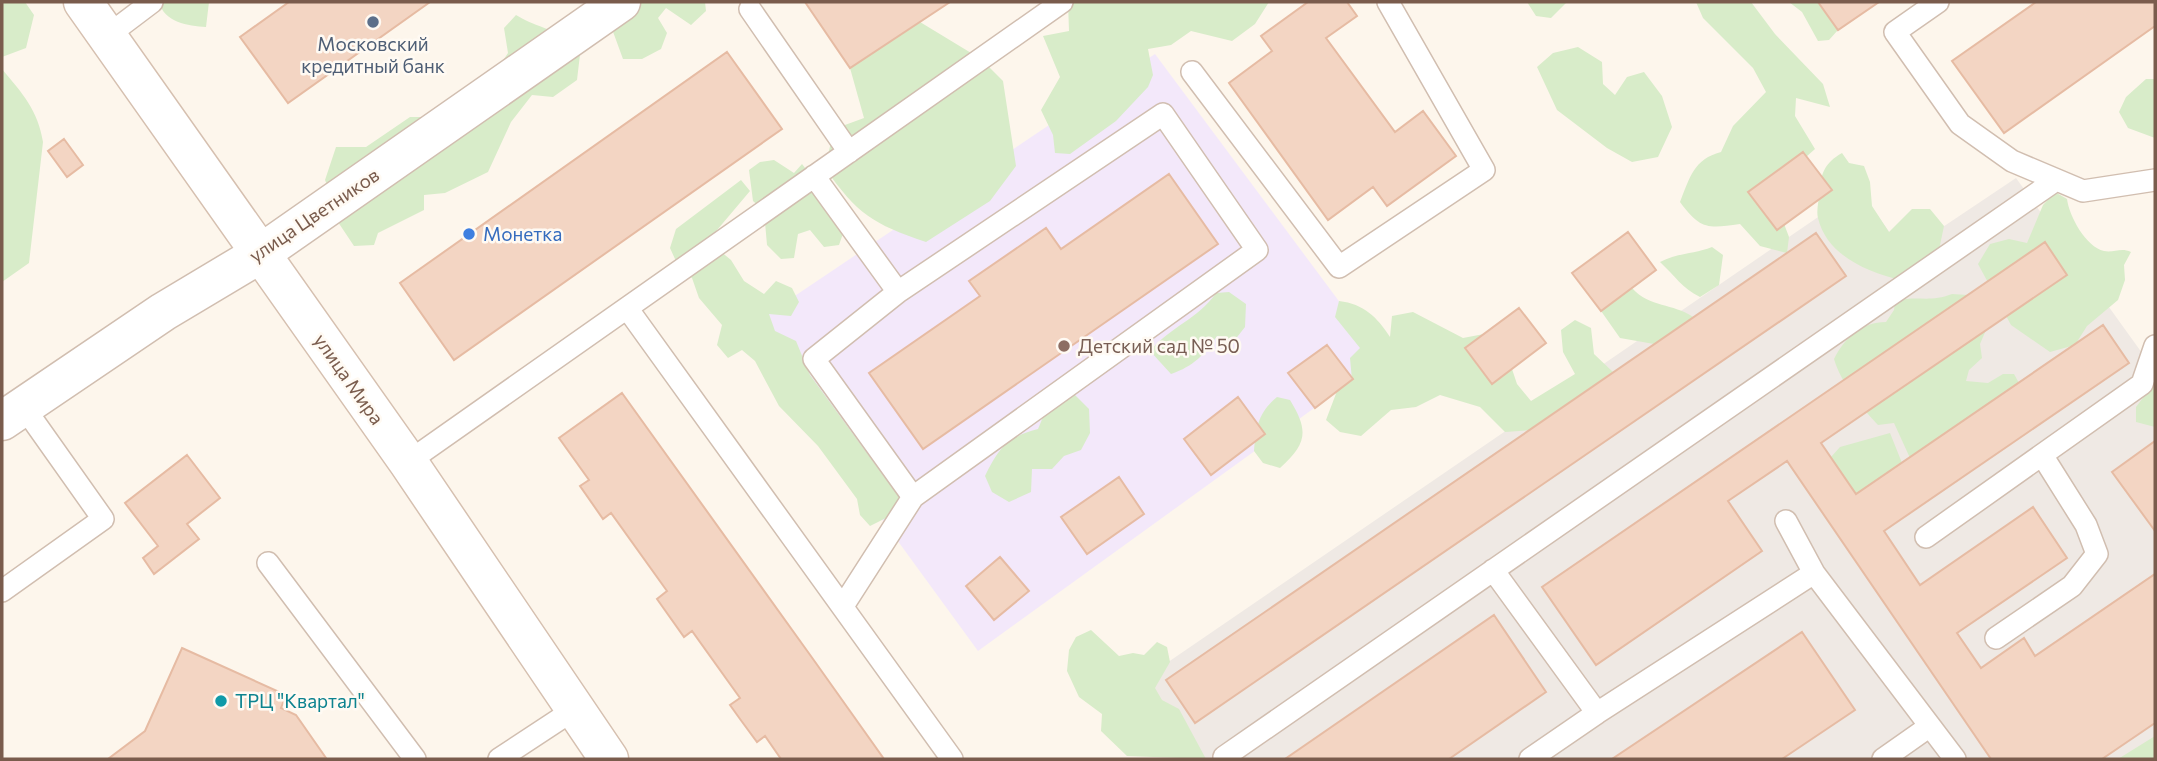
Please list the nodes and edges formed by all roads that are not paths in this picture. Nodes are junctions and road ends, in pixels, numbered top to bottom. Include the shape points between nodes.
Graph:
1 (83, 2) edge
2 (152, 2) edge
3 (621, 2) edge
4 (1062, 2) edge
5 (1388, 2) edge
6 (1938, 2) edge
7 (750, 9) dead end
8 (107, 36) junction
9 (1192, 72) dead end
10 (849, 152) junction
11 (814, 176) junction
12 (2056, 180) junction
13 (2155, 180) edge
14 (260, 254) junction
15 (898, 292) junction
16 (627, 307) junction
17 (2155, 346) edge
18 (13, 414) edge
19 (2042, 455) junction
20 (408, 462) junction
21 (913, 497) junction
22 (1786, 520) dead end
23 (1926, 537) dead end
24 (268, 563) dead end
25 (1493, 570) junction
26 (1814, 573) junction
27 (2, 591) edge
28 (843, 606) junction
29 (1996, 638) dead end
30 (575, 709) junction
31 (1597, 713) junction
32 (1930, 726) junction
33 (1224, 757) dead end
34 (415, 759) edge
35 (499, 759) edge
36 (609, 759) edge
37 (952, 759) edge
38 (1530, 759) edge
39 (1883, 759) edge
40 (1955, 759) edge

1 - 8 main road, улица Мира
2 - 8 lane
3 - 14 main road, улица Цветников
4 - 10 lane
5 - 9 lane via 1484,170 1339,267
6 - 12 lane via 1895,32 1960,124 2012,161
7 - 10 lane
8 - 14 main road, улица Мира
10 - 11 lane
11 - 15 lane
11 - 16 lane
12 - 13 lane via 2083,191
12 - 25 lane
14 - 18 main road, улица Цветников via 163,312
14 - 20 main road, улица Мира
15 - 21 lane via 814,359
15 - 21 lane via 1163,114 1257,250
16 - 20 lane
16 - 28 lane
17 - 19 lane via 2142,384
18 - 27 lane via 103,519
19 - 23 lane
19 - 29 lane via 2086,525 2097,554 2072,586
20 - 30 main road, улица Мира
21 - 28 lane
22 - 26 lane
24 - 34 lane
25 - 31 lane
25 - 33 lane
26 - 31 lane
26 - 32 lane
28 - 37 lane
30 - 35 lane
30 - 36 main road, улица Мира
31 - 38 lane
32 - 39 lane
32 - 40 lane

